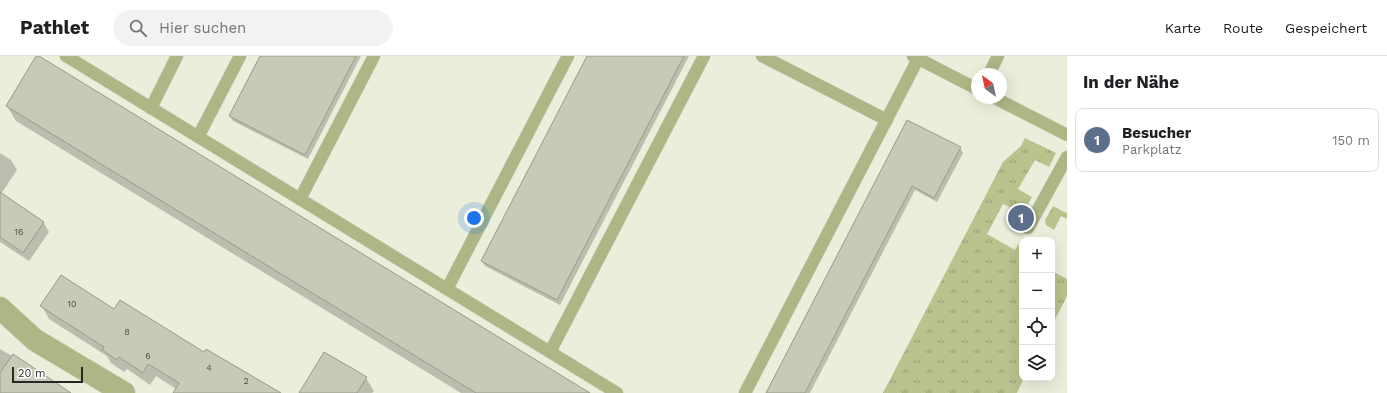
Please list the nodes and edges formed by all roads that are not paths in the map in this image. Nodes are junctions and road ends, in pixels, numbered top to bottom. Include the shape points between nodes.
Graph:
1 (66, 56) edge
2 (178, 56) edge
3 (240, 56) edge
4 (374, 56) edge
5 (568, 56) edge
6 (704, 56) edge
7 (762, 56) edge
8 (998, 56) edge
9 (916, 57) edge
10 (992, 68) edge
11 (971, 86) edge
12 (1007, 104) edge
13 (151, 108) junction
14 (887, 120) junction
15 (1067, 135) edge
16 (198, 137) junction
17 (1067, 157) edge
18 (300, 199) junction
19 (1028, 228) dead end
20 (447, 289) junction
21 (0, 308) edge
22 (550, 352) junction
23 (124, 393) edge
24 (617, 393) edge
25 (745, 393) edge

1 - 13 lane
2 - 13 lane
3 - 16 lane
4 - 18 lane
5 - 20 lane
6 - 22 lane
7 - 14 lane
8 - 10 lane
9 - 11 lane
9 - 14 lane
12 - 15 lane
13 - 16 lane
14 - 25 lane
16 - 18 lane
17 - 19 lane
18 - 20 lane
20 - 22 lane
21 - 23 street via 35,340
22 - 24 lane

